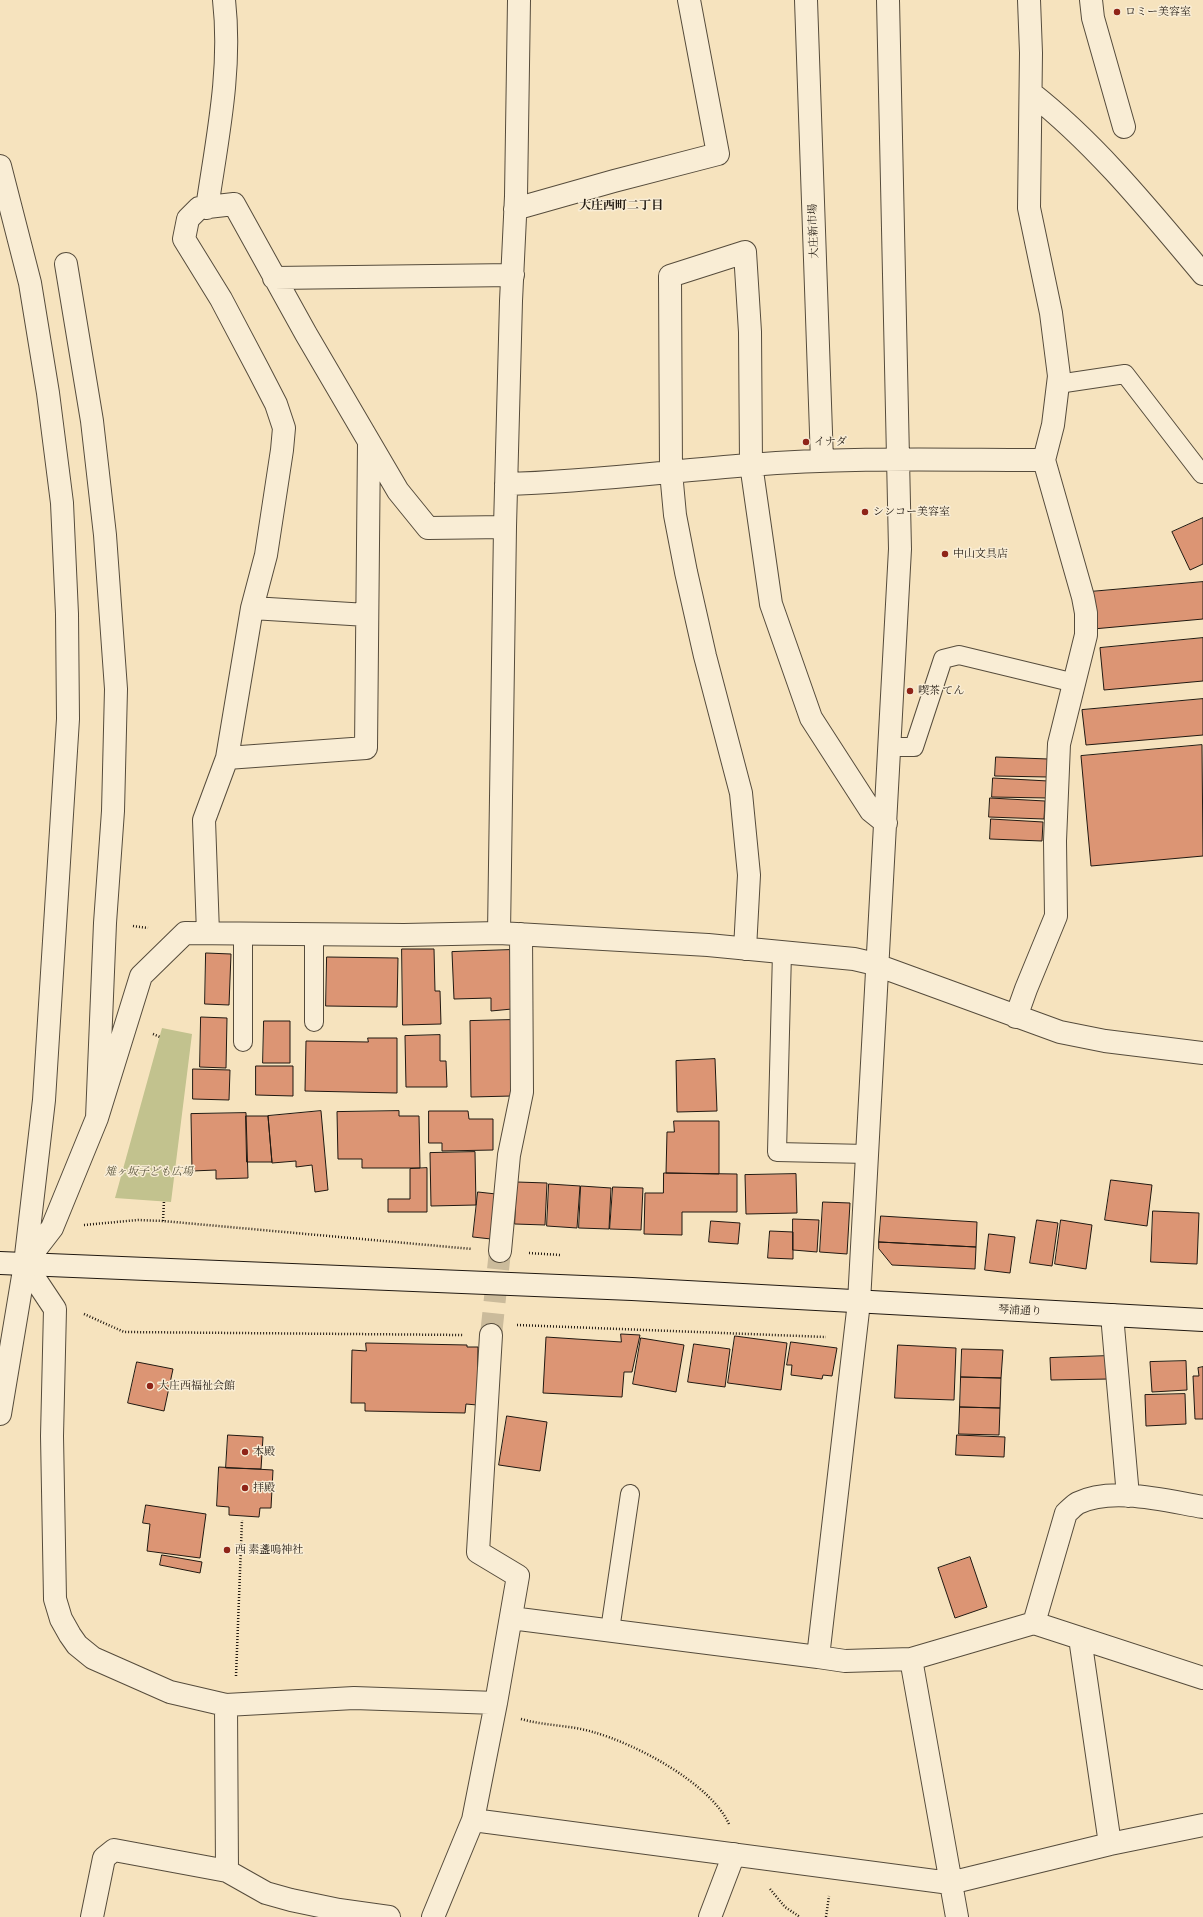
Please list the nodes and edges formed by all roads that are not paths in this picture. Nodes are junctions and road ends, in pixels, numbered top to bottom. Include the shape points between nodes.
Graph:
1 (224, 0) edge
2 (519, 0) edge
3 (688, 0) edge
4 (806, 0) edge
5 (888, 0) edge
6 (1029, 0) edge
7 (1091, 0) edge
8 (1031, 93) junction
9 (1124, 127) dead end
10 (0, 166) edge
11 (207, 208) junction
12 (516, 210) junction
13 (66, 264) dead end
14 (1203, 274) edge
15 (513, 275) junction
16 (274, 278) junction
17 (1058, 384) junction
18 (369, 442) junction
19 (1044, 460) junction
20 (822, 461) junction
21 (899, 461) junction
22 (751, 464) junction
23 (671, 472) junction
24 (1202, 474) edge
25 (506, 484) junction
26 (505, 527) junction
27 (252, 608) junction
28 (367, 615) junction
29 (1075, 683) junction
30 (890, 747) junction
31 (227, 758) junction
32 (886, 823) junction
33 (208, 933) junction
34 (244, 934) junction
35 (314, 934) junction
36 (510, 934) junction
37 (745, 949) junction
38 (782, 952) junction
39 (878, 966) junction
40 (1016, 1017) junction
41 (314, 1022) dead end
42 (243, 1042) dead end
43 (1203, 1053) edge
44 (97, 1118) junction
45 (867, 1154) junction
46 (500, 1251) tunnel mouth
47 (0, 1263) edge
48 (25, 1264) junction
49 (848, 1302) junction
50 (1112, 1315) junction
51 (1203, 1320) edge
52 (491, 1335) tunnel mouth
53 (0, 1414) edge
54 (630, 1494) dead end
55 (1128, 1496) junction
56 (1203, 1507) edge
57 (511, 1618) junction
58 (1034, 1623) junction
59 (610, 1630) junction
60 (1080, 1638) junction
61 (818, 1657) junction
62 (911, 1659) junction
63 (1203, 1678) edge
64 (230, 1706) junction
65 (496, 1707) junction
66 (473, 1820) junction
67 (1203, 1825) edge
68 (1110, 1844) junction
69 (739, 1855) junction
70 (227, 1871) junction
71 (950, 1883) junction
72 (359, 1915) edge
73 (92, 1917) edge
74 (389, 1917) edge
75 (433, 1917) edge
76 (710, 1917) edge
77 (956, 1917) edge

1 - 11 street via 227,66
2 - 12 street
3 - 12 street via 718,154
4 - 20 street, 大庄新市場
5 - 21 street
6 - 8 street
7 - 9 street via 1093,18
8 - 14 street via 1114,171
8 - 17 street via 1029,208 1056,343
10 - 48 street via 30,283 48,393 62,503 67,614 68,719 56,927 44,1100
11 - 16 street via 234,204
11 - 27 street via 199,208 188,219 184,240 221,300 276,404 284,428 266,555
12 - 15 street
13 - 44 street via 92,421 105,535 116,689 113,811 105,923
15 - 16 street
15 - 25 street
16 - 18 street
17 - 19 street via 1053,425
17 - 24 lane via 1125,374
18 - 26 street via 398,491 428,528
18 - 28 street
19 - 21 street
19 - 29 street via 1086,613 1086,635
20 - 21 street
20 - 22 street
21 - 30 street via 900,549
22 - 23 street
22 - 23 street via 750,332 745,252 670,276
22 - 32 street via 771,604 811,718 871,811
23 - 25 street via 607,479
23 - 37 street via 675,515 686,572 741,793 749,875
25 - 26 street
26 - 36 street
27 - 28 street
27 - 31 street
28 - 31 street via 366,748
29 - 30 lane via 959,655 943,659 914,747
29 - 40 street via 1060,744 1055,840 1056,916
30 - 32 street
31 - 33 street via 204,820
32 - 39 street
33 - 34 street
33 - 44 street via 185,933 141,976
34 - 35 street
34 - 42 lane
35 - 36 street
35 - 41 lane
36 - 37 street
36 - 46 street via 522,1092 509,1155
37 - 38 street
38 - 39 street via 854,959
38 - 45 lane via 777,1152
39 - 40 street
39 - 45 street
40 - 43 street via 1060,1032 1105,1041
44 - 48 street via 52,1228
45 - 49 street
47 - 48 street, 琴浦通り
48 - 49 street, 琴浦通り via 632,1289
48 - 53 street
48 - 64 street via 55,1309 52,1436 54,1599 61,1619 77,1645 93,1658 170,1692
49 - 50 street, 琴浦通り
49 - 61 street
50 - 51 street, 琴浦通り
50 - 55 street
52 - 57 street via 478,1552 518,1576
54 - 59 lane
55 - 56 street
55 - 58 street via 1113,1494 1096,1497 1077,1503 1066,1513
57 - 59 street
57 - 65 street
58 - 60 street
58 - 62 street
59 - 61 street
60 - 63 street
60 - 68 street
61 - 62 street via 845,1661
62 - 71 street
64 - 65 street via 354,1698
64 - 70 street
65 - 66 street
66 - 69 street
66 - 75 street
67 - 68 street
68 - 71 street
69 - 71 street
69 - 76 street
70 - 72 street via 266,1893
70 - 73 street via 114,1850 104,1858
71 - 77 street
72 - 74 street

